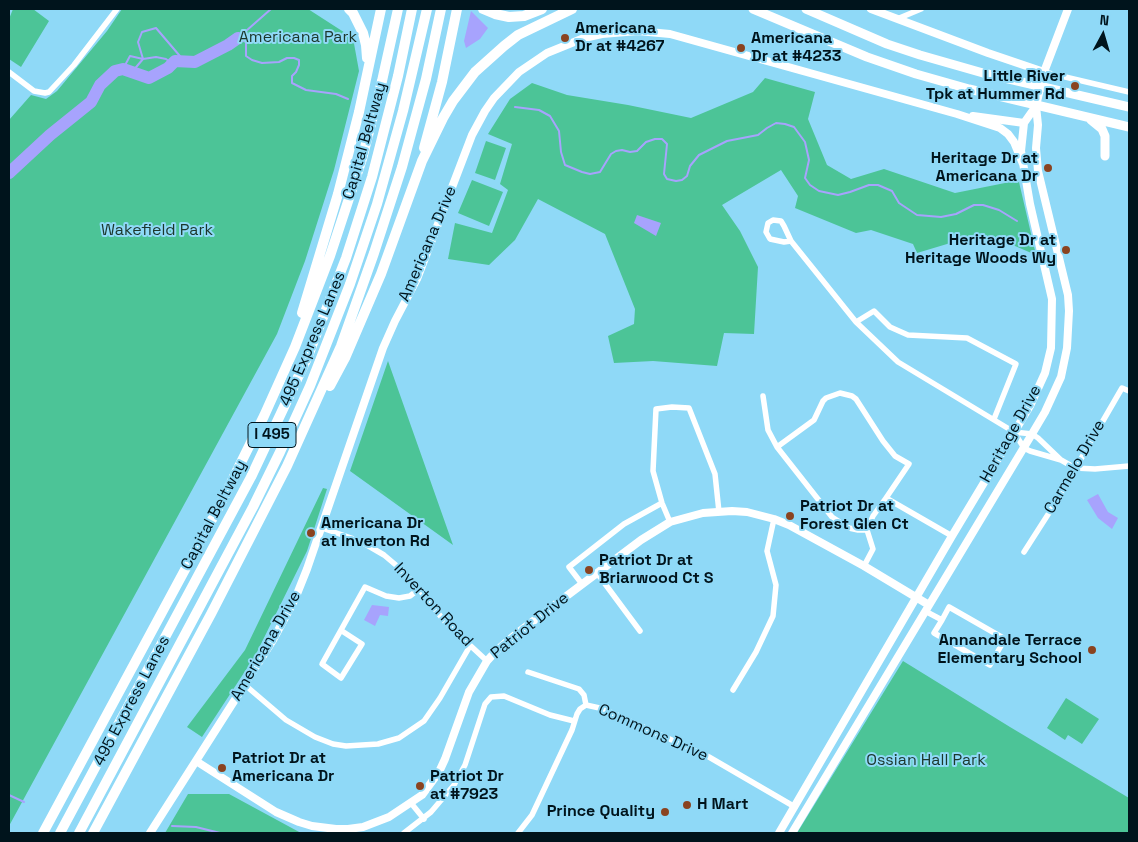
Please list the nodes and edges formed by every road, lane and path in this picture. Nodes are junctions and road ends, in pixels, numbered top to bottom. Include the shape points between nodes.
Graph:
1 (117, 9) edge
2 (349, 9) edge
3 (381, 9) edge
4 (398, 9) edge
5 (412, 9) edge
6 (427, 9) edge
7 (441, 9) edge
8 (458, 9) edge
9 (483, 9) edge
10 (542, 9) edge
11 (572, 9) edge
12 (753, 9) edge
13 (806, 9) edge
14 (871, 9) edge
15 (921, 9) edge
16 (1068, 9) edge
17 (897, 19) junction
18 (9, 72) edge
19 (1044, 72) junction
20 (1040, 86) junction
21 (1129, 92) edge
22 (1036, 106) junction
23 (1129, 107) edge
24 (358, 112) junction
25 (956, 114) junction
26 (1087, 117) junction
27 (1024, 123) junction
28 (1129, 127) edge
29 (1105, 156) dead end
30 (422, 161) junction
31 (1023, 164) junction
32 (791, 240) junction
33 (856, 322) junction
34 (282, 379) junction
35 (1129, 391) edge
36 (763, 396) dead end
37 (994, 419) junction
38 (1014, 432) junction
39 (1032, 434) junction
40 (777, 447) junction
41 (1024, 448) junction
42 (1061, 460) junction
43 (288, 466) junction
44 (1129, 466) edge
45 (1075, 468) junction
46 (886, 498) junction
47 (662, 503) junction
48 (719, 512) junction
49 (774, 519) junction
50 (670, 522) junction
51 (322, 528) junction
52 (867, 530) junction
53 (952, 536) junction
54 (1024, 552) dead end
55 (864, 566) junction
56 (597, 574) junction
57 (582, 584) junction
58 (419, 589) junction
59 (917, 598) junction
60 (927, 608) junction
61 (942, 620) junction
62 (342, 631) junction
63 (640, 631) dead end
64 (470, 646) junction
65 (487, 661) junction
66 (528, 672) dead end
67 (244, 685) junction
68 (733, 690) dead end
69 (586, 705) junction
70 (574, 720) junction
71 (196, 761) junction
72 (411, 804) junction
73 (795, 807) junction
74 (804, 812) junction
75 (424, 818) junction
76 (324, 831) edge
77 (336, 831) edge
78 (44, 833) edge
79 (60, 833) edge
80 (79, 833) edge
81 (93, 833) edge
82 (150, 833) edge
83 (404, 833) edge
84 (518, 833) edge
85 (779, 833) edge
86 (792, 833) edge

1 - 18 street via 53,90 45,93 34,91
2 - 24 highway via 359,23 366,45 367,66
3 - 24 highway
4 - 34 highway, Capital Beltway / I 495 via 353,188
5 - 79 highway, 495 Express Lanes / I 495 via 372,177 346,258 308,356 251,477
6 - 80 highway, 495 Express Lanes / I 495 via 380,194 350,284 310,386 249,514
7 - 43 highway, I 495 via 417,115 374,253 341,346
8 - 30 highway
9 - 10 highway via 509,17 524,16
11 - 30 highway via 518,35 488,58 453,101
12 - 22 main road via 893,66 940,82
13 - 20 main road via 920,56
14 - 17 street
15 - 17 street
16 - 19 street
17 - 19 street
19 - 20 street
19 - 21 street
20 - 22 street
20 - 23 main road
22 - 26 main road
22 - 27 street, Heritage Drive
22 - 39 street, Heritage Drive via 1038,171 1066,283 1069,311 1067,348 1060,377
24 - 34 highway via 325,238
25 - 27 street, Americana Drive
25 - 31 street, Americana Drive via 1000,128 1014,142
25 - 51 street, Americana Drive via 670,34 619,32 584,38 533,62 505,85 474,130 417,279 383,348
26 - 28 main road
26 - 29 main road via 1102,129
27 - 31 street, Heritage Drive
30 - 43 highway via 366,312 342,365
31 - 38 street, Heritage Drive via 1053,313 1051,348 1045,373
32 - 32 street via 781,221 768,223 766,232 770,239
32 - 33 street
33 - 37 street via 898,362
33 - 37 street via 874,311 890,327 908,335 967,338 1016,364
34 - 78 highway, Capital Beltway / I 495 via 222,500
35 - 45 street, Carmelo Drive via 1122,388
36 - 40 street via 768,430
37 - 38 street
38 - 39 street
38 - 41 street
38 - 53 street, Heritage Drive
39 - 41 street, Heritage Drive
39 - 42 street
40 - 46 street via 814,420 826,398 840,393 852,396 895,456 909,464
40 - 52 street via 832,517 849,528
41 - 42 street
41 - 60 street, Heritage Drive
42 - 45 street
43 - 81 highway, I 495
44 - 45 street
45 - 54 street, Carmelo Drive
46 - 52 street
46 - 53 street
47 - 48 street via 654,471 656,409 689,408 715,474
47 - 50 street
47 - 57 street via 624,524 569,566
48 - 49 street, Patriot Drive via 747,512
48 - 50 street, Patriot Drive
49 - 55 street, Patriot Drive
49 - 68 street via 766,551 776,585 773,616
50 - 56 street, Patriot Drive
51 - 58 street, Inverton Road via 372,548 397,566
51 - 67 street, Americana Drive via 295,599
52 - 55 street via 873,549
53 - 59 street, Heritage Drive
55 - 59 street, Patriot Drive
56 - 57 street, Patriot Drive
56 - 63 street
57 - 65 street, Patriot Drive via 516,634
58 - 62 street via 410,596 399,598 365,587
58 - 64 street, Inverton Road via 446,623
59 - 60 street, Patriot Drive
59 - 73 street, Heritage Drive
60 - 61 street
60 - 74 street, Heritage Drive
61 - 61 street via 934,633 990,665 1005,639 950,606
62 - 62 street via 362,644 341,678 322,664
64 - 65 street, Inverton Road
64 - 67 street via 424,721 400,738 378,744 346,746 315,737 286,720
65 - 72 street, Patriot Drive via 469,692 439,772
66 - 69 street via 579,689
67 - 71 street, Americana Drive
69 - 70 street, Commons Drive via 580,708
69 - 73 street, Commons Drive via 604,709 695,750
70 - 75 street via 550,715 504,696 491,698 482,710 462,772 439,805
70 - 84 street, Commons Drive via 536,808
71 - 76 street, Patriot Drive via 286,817
71 - 82 street, Americana Drive
72 - 75 street
72 - 77 street, Patriot Drive via 377,823
73 - 74 street
73 - 85 street, Heritage Drive
74 - 86 street, Heritage Drive
75 - 83 street
76 - 77 street, Patriot Drive

